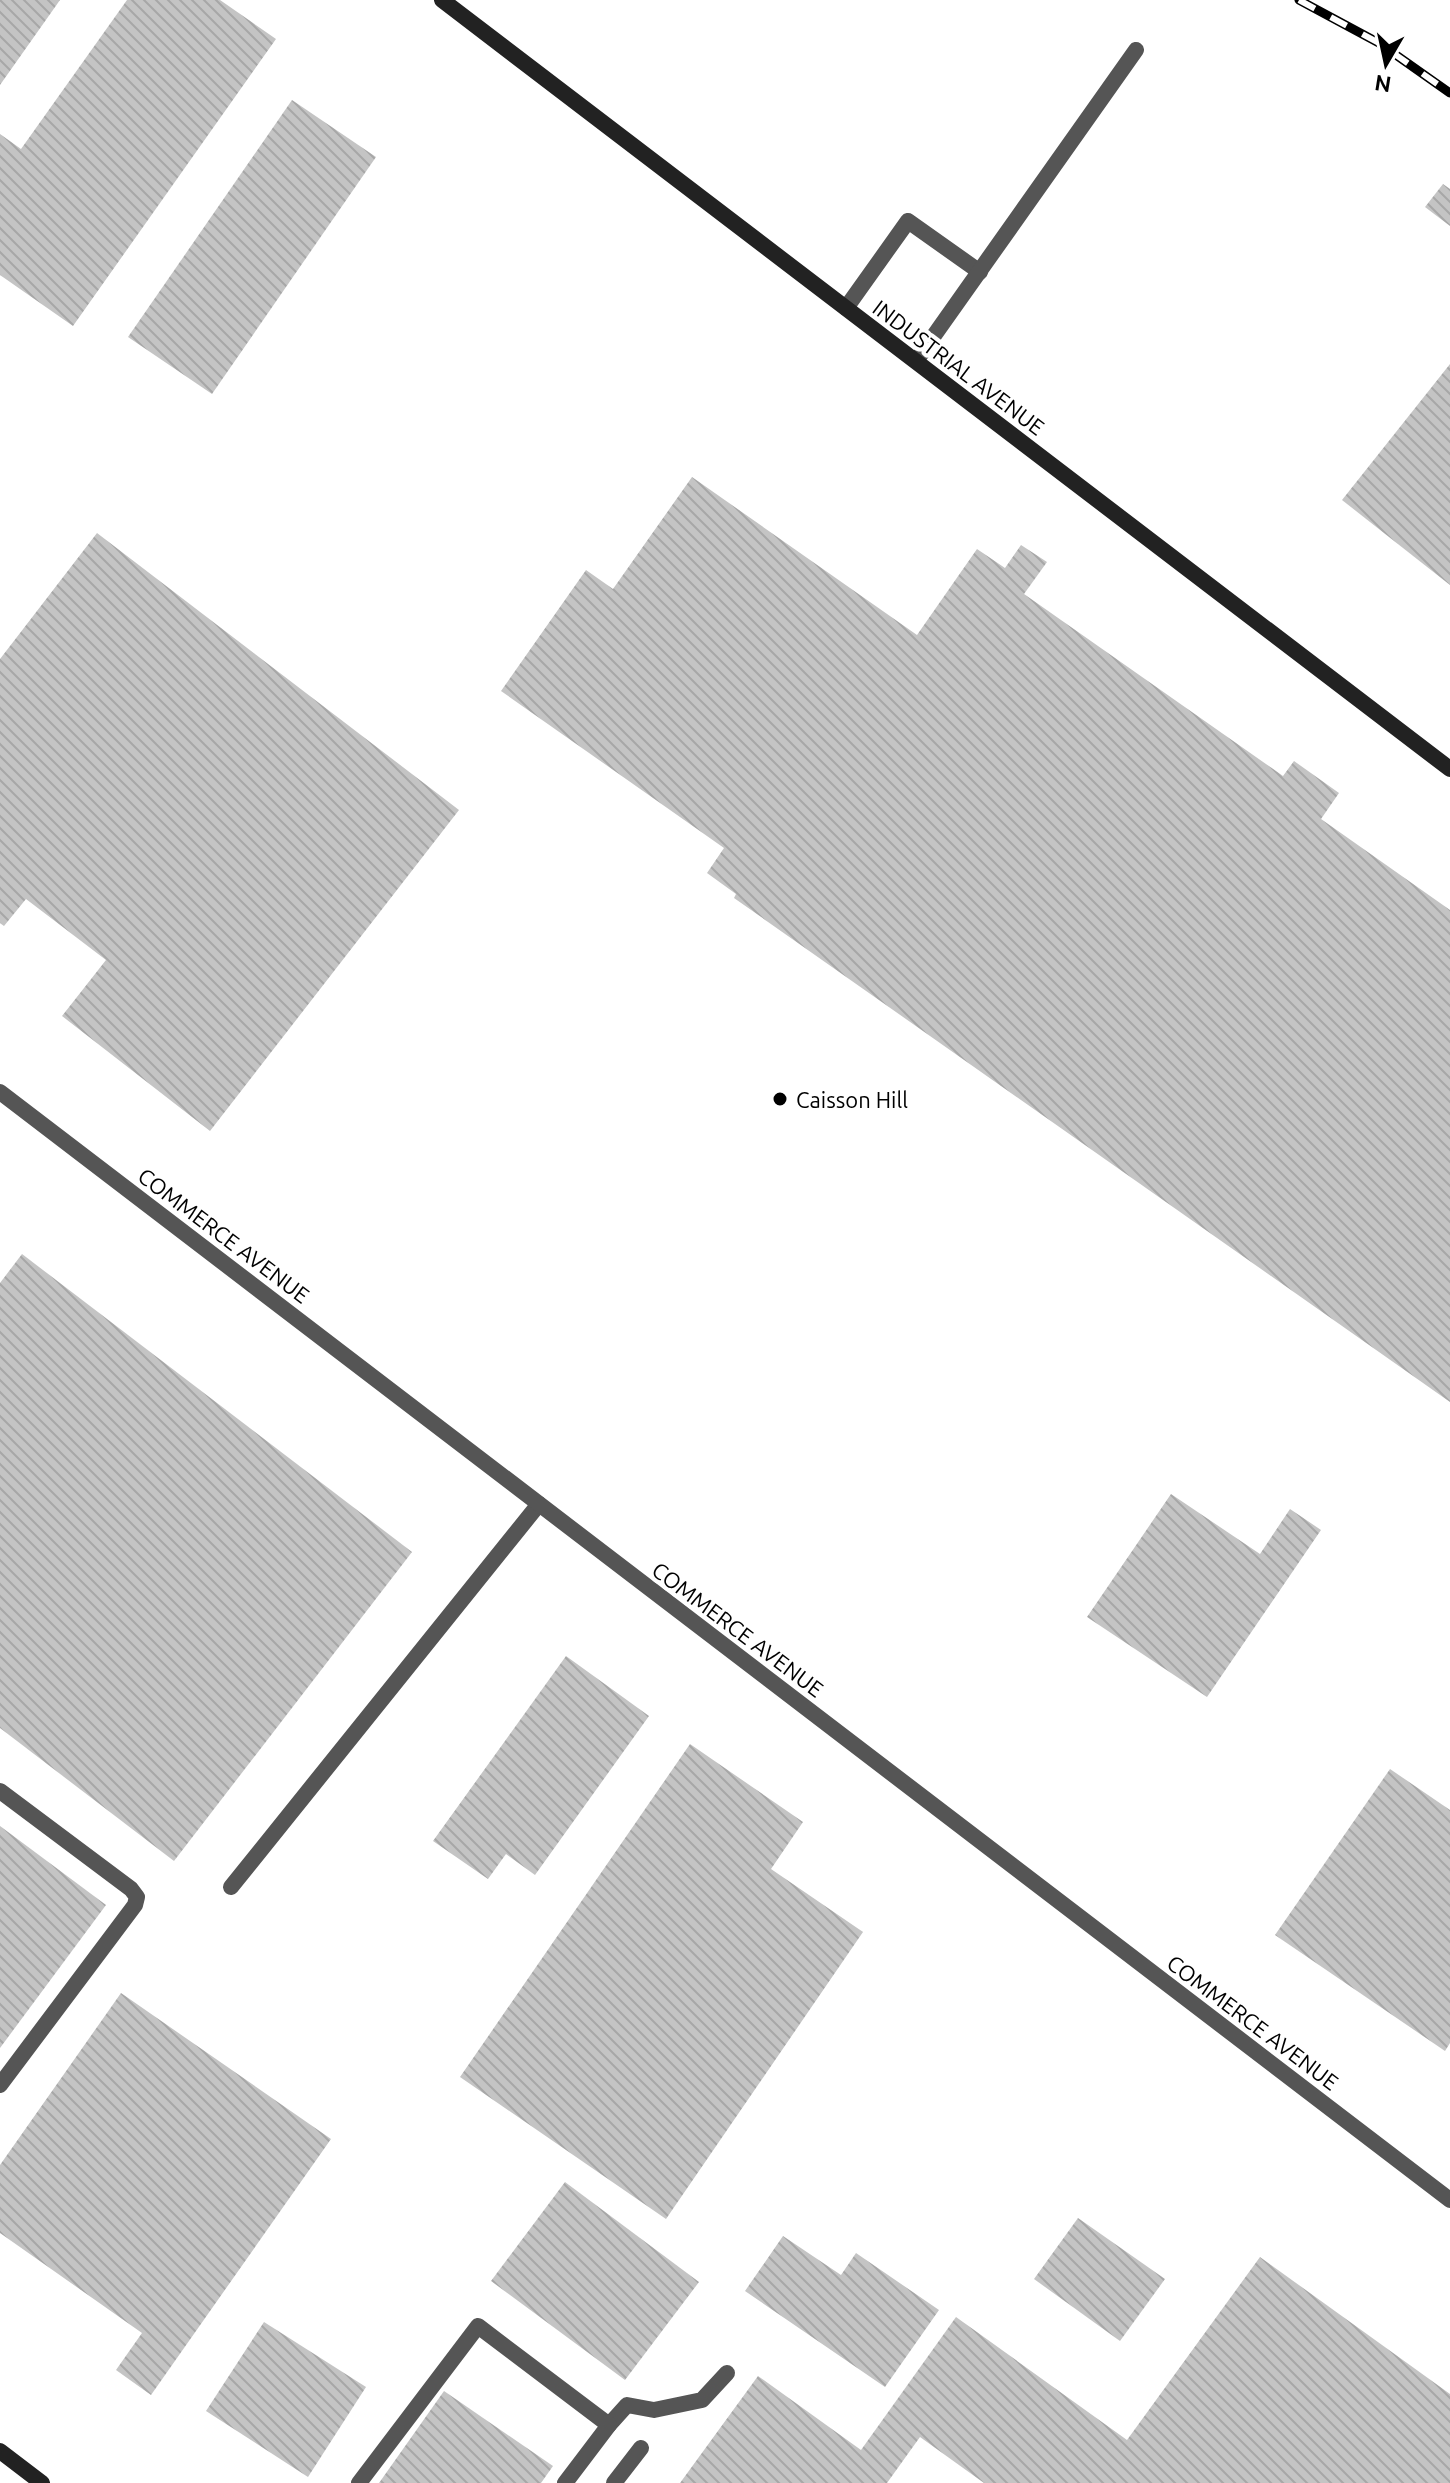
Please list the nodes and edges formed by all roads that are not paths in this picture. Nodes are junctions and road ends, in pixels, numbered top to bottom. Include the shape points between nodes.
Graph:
1 (442, 0) edge
2 (1136, 50) dead end
3 (980, 272) junction
4 (846, 308) junction
5 (916, 361) junction
6 (1450, 769) edge
7 (0, 1092) edge
8 (539, 1504) junction
9 (0, 1791) edge
10 (231, 1887) dead end
11 (0, 2085) edge
12 (1450, 2200) edge
13 (727, 2373) dead end
14 (609, 2425) junction
15 (641, 2448) dead end
16 (0, 2451) edge
17 (42, 2483) edge
18 (359, 2483) edge
19 (565, 2483) edge
20 (614, 2483) edge

1 - 4 street, INDUSTRIAL AVENUE
2 - 3 street
3 - 4 street via 908,221
3 - 5 street
4 - 5 street, INDUSTRIAL AVENUE
5 - 6 street, INDUSTRIAL AVENUE
7 - 8 street, COMMERCE AVENUE
8 - 10 street
8 - 12 street, COMMERCE AVENUE
9 - 11 street via 137,1897
13 - 14 street via 702,2400 654,2410 627,2405
14 - 18 street via 478,2326
14 - 19 street
15 - 20 street
16 - 17 street

